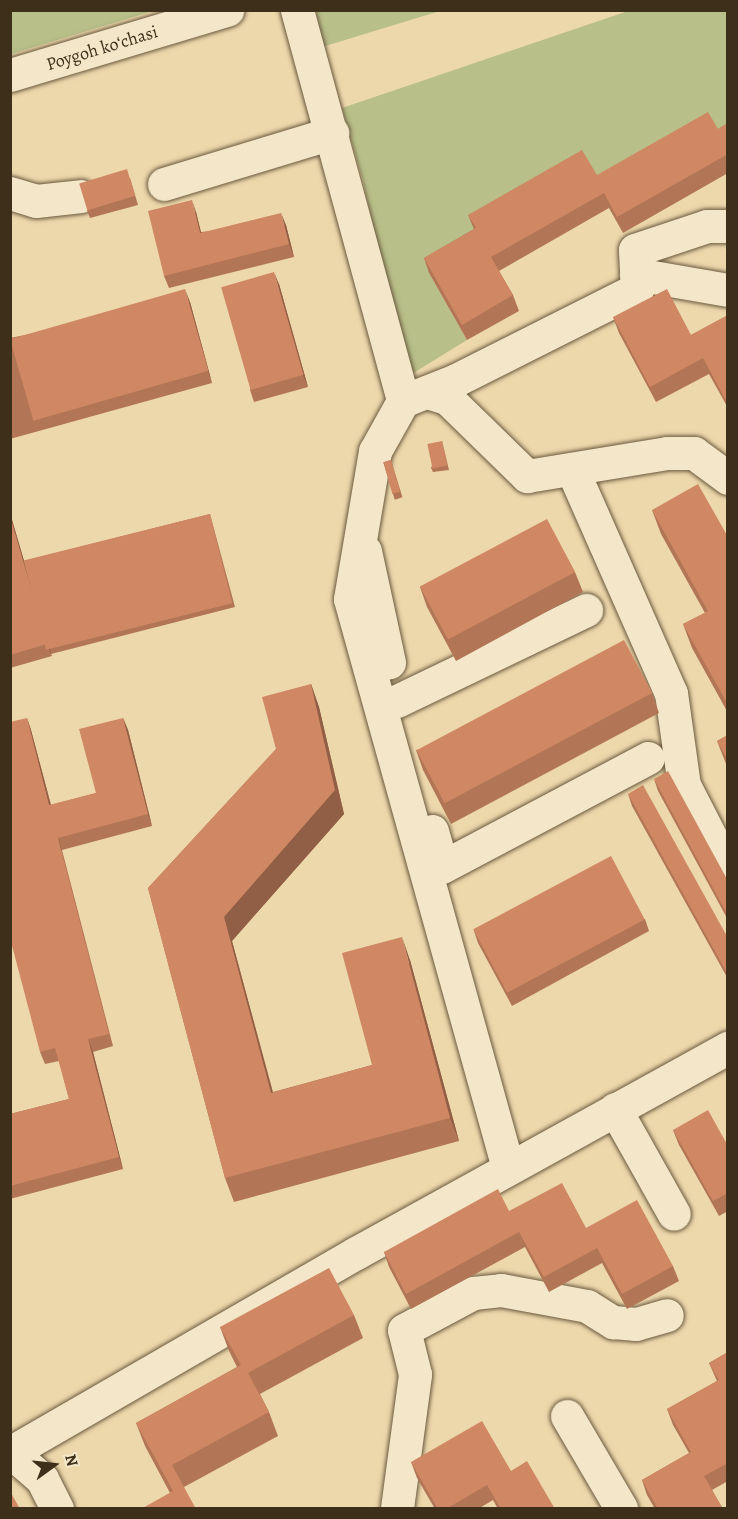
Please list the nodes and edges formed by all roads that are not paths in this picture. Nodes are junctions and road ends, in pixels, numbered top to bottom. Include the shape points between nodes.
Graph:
1 (227, 10) edge
2 (297, 10) edge
3 (10, 75) edge
4 (332, 133) junction
5 (165, 184) dead end
6 (10, 193) edge
7 (81, 196) edge
8 (728, 226) edge
9 (636, 274) junction
10 (728, 290) edge
11 (415, 396) junction
12 (722, 467) edge
13 (572, 469) junction
14 (362, 537) junction
15 (586, 610) dead end
16 (397, 701) junction
17 (648, 758) dead end
18 (728, 871) edge
19 (728, 1048) edge
20 (615, 1109) junction
21 (508, 1168) junction
22 (674, 1214) dead end
23 (667, 1315) dead end
24 (567, 1416) dead end
25 (12, 1451) edge
26 (57, 1509) edge
27 (398, 1509) edge
28 (621, 1509) edge

1 - 3 street, Poygoh koʻchasi
2 - 4 street
4 - 5 street
4 - 11 street
6 - 7 street via 36,201
8 - 9 street via 706,226 635,250
9 - 10 street
9 - 11 street via 637,289
11 - 13 street via 447,398 527,476
11 - 14 street via 375,451
12 - 13 street via 694,453 667,453
13 - 18 street via 671,693 684,785
14 - 16 street
14 - 21 street via 350,599
15 - 16 street
16 - 17 street via 442,867
19 - 20 street
20 - 21 street
20 - 22 street
21 - 25 street
23 - 27 street via 636,1324 613,1322 587,1306 501,1290 473,1293 404,1330 415,1374
24 - 28 street
25 - 26 street via 42,1479

